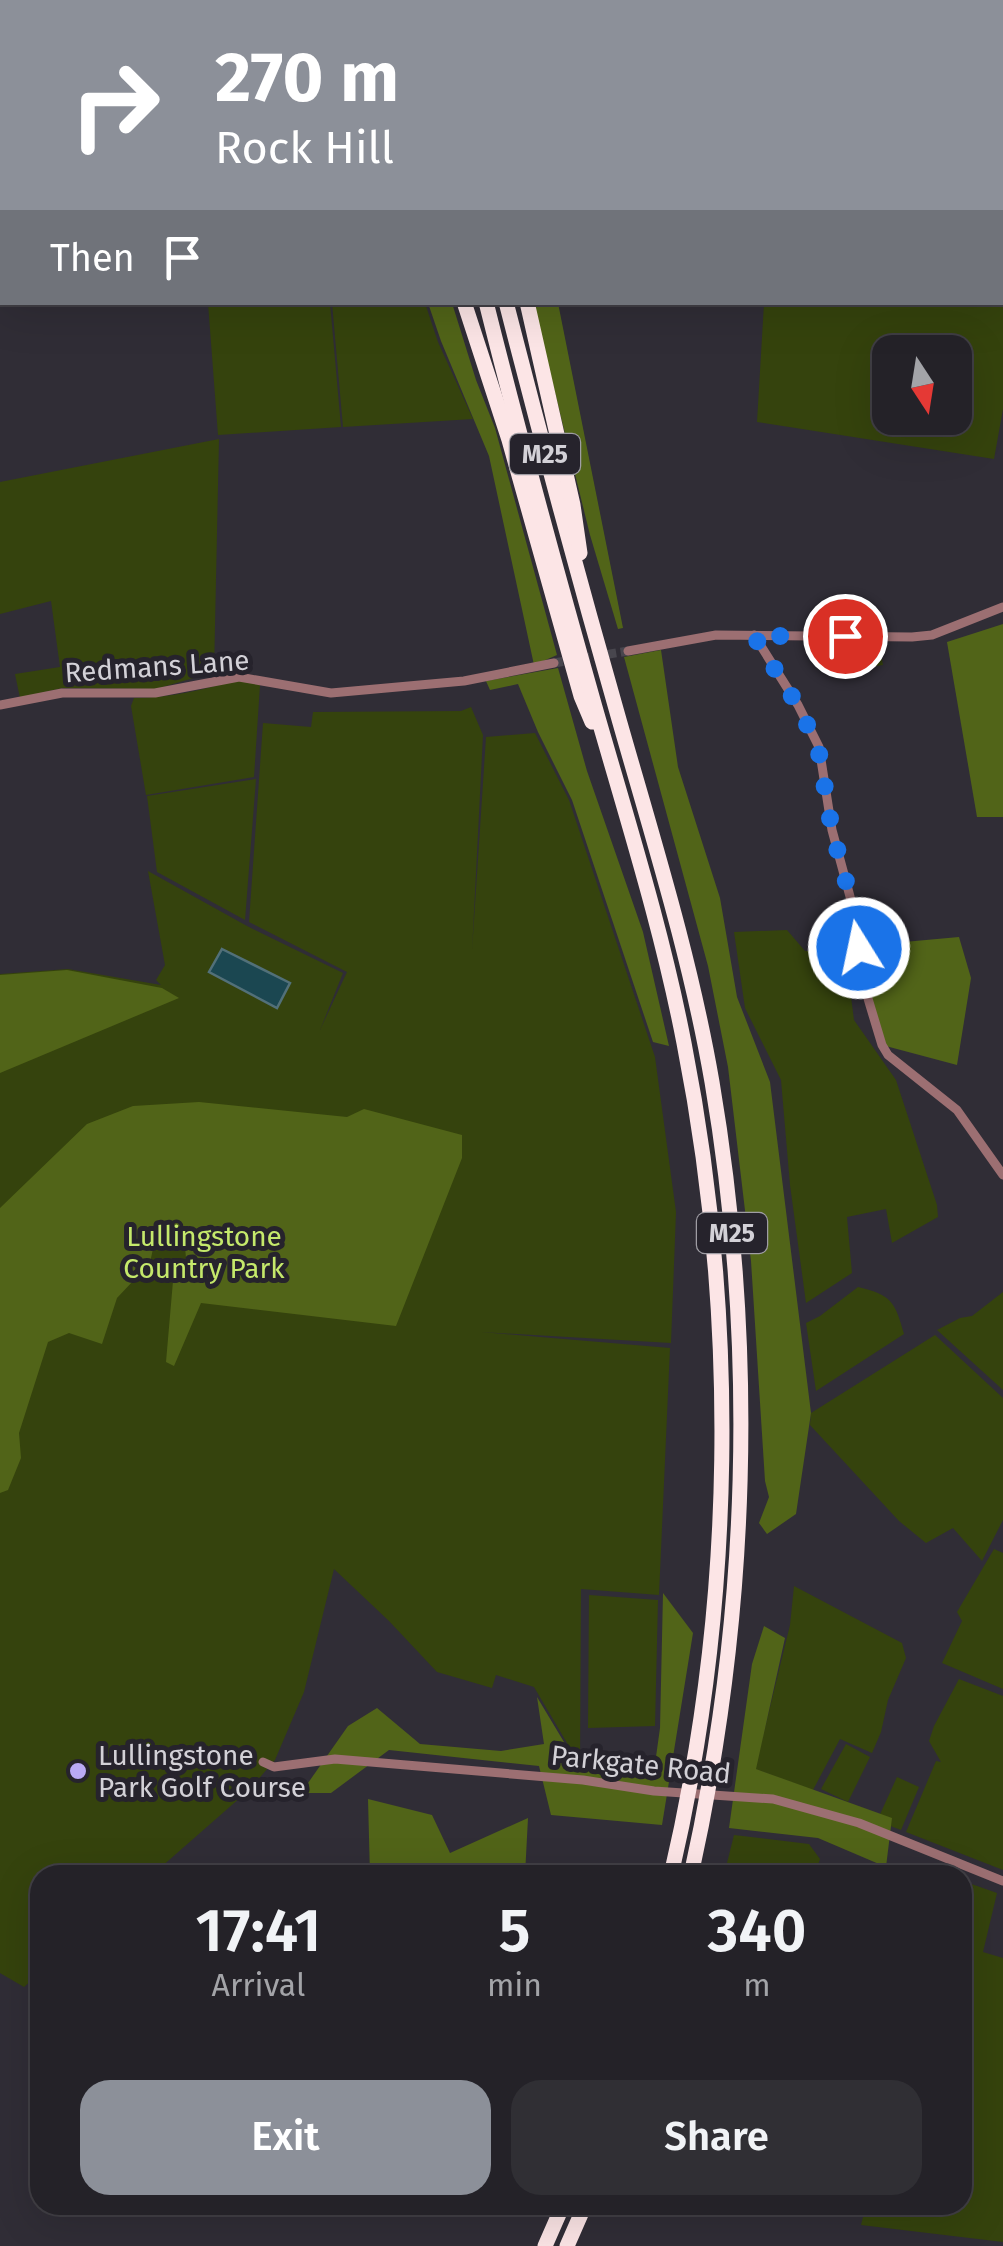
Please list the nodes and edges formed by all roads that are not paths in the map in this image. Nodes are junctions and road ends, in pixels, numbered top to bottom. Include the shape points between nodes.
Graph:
1 (465, 305) edge
2 (487, 305) edge
3 (507, 305) edge
4 (528, 305) edge
5 (586, 604) junction
6 (1003, 608) edge
7 (754, 636) junction
8 (628, 651) tunnel mouth
9 (554, 662) tunnel mouth
10 (0, 706) edge
11 (608, 751) junction
12 (1003, 1174) edge
13 (262, 1762) dead end
14 (673, 1865) edge
15 (694, 1865) edge
16 (963, 1865) edge
17 (972, 1869) edge
18 (1003, 1881) edge
19 (559, 2215) edge
20 (581, 2215) edge
21 (545, 2246) edge
22 (567, 2246) edge

1 - 11 highway, M25 via 580,696
2 - 11 highway, M25
3 - 5 highway, M25
4 - 5 highway, M25 via 573,505
5 - 15 highway, M25 via 689,968 721,1134 734,1246 742,1410 737,1576
6 - 7 street via 912,638
7 - 8 street
7 - 12 street via 818,747 863,982 882,1045 957,1110
9 - 10 street, Redmans Lane via 464,681 331,694 239,677 155,694 62,693
11 - 14 highway, M25 via 684,1040 719,1316 715,1598
13 - 16 street, Parkgate Road via 274,1767 335,1759 773,1799
17 - 18 street, Parkgate Road
19 - 21 highway
20 - 22 highway

